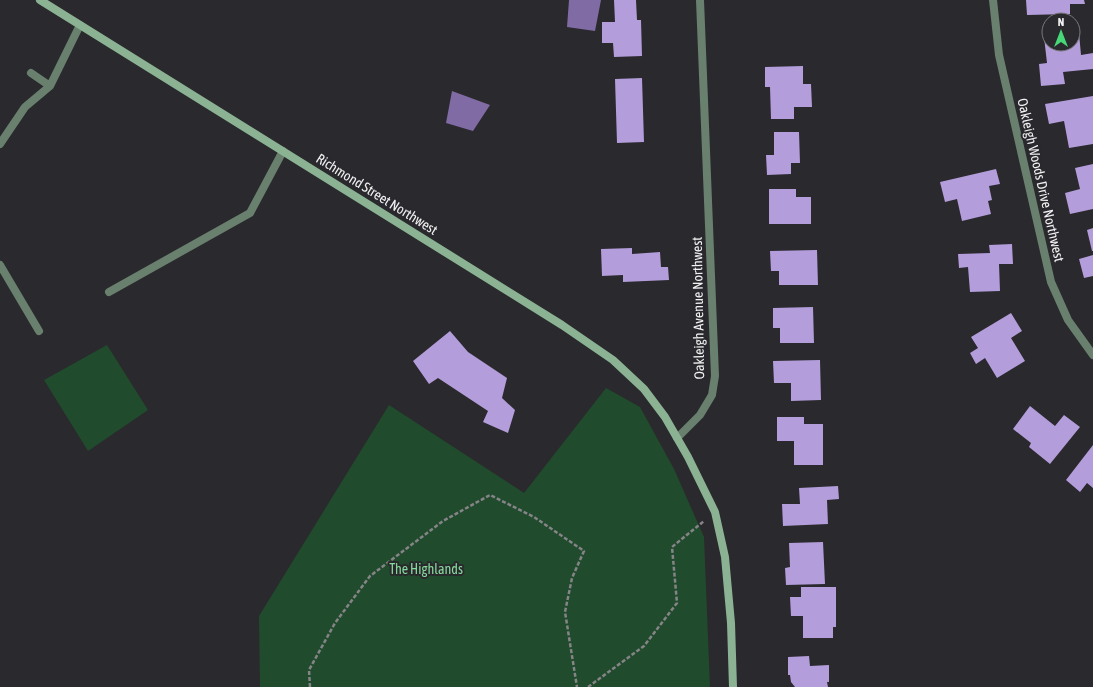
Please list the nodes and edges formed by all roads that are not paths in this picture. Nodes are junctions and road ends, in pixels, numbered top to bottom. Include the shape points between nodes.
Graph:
1 (40, 0) edge
2 (700, 0) edge
3 (993, 0) edge
4 (80, 25) junction
5 (31, 73) dead end
6 (50, 86) junction
7 (0, 144) edge
8 (283, 151) junction
9 (0, 265) edge
10 (109, 292) dead end
11 (39, 331) dead end
12 (1093, 355) edge
13 (677, 438) junction
14 (733, 687) edge

1 - 4 street, Richmond Street Northwest
2 - 13 street, Oakleigh Avenue Northwest via 715,376 712,396 700,415
3 - 12 street, Oakleigh Woods Drive Northwest via 999,55 1051,282 1068,320
4 - 6 street
4 - 8 street, Richmond Street Northwest
5 - 6 street
6 - 7 street via 25,107
8 - 10 street via 250,213
8 - 13 street, Richmond Street Northwest via 556,320 613,360 644,389
9 - 11 street
13 - 14 street via 715,512 725,557

